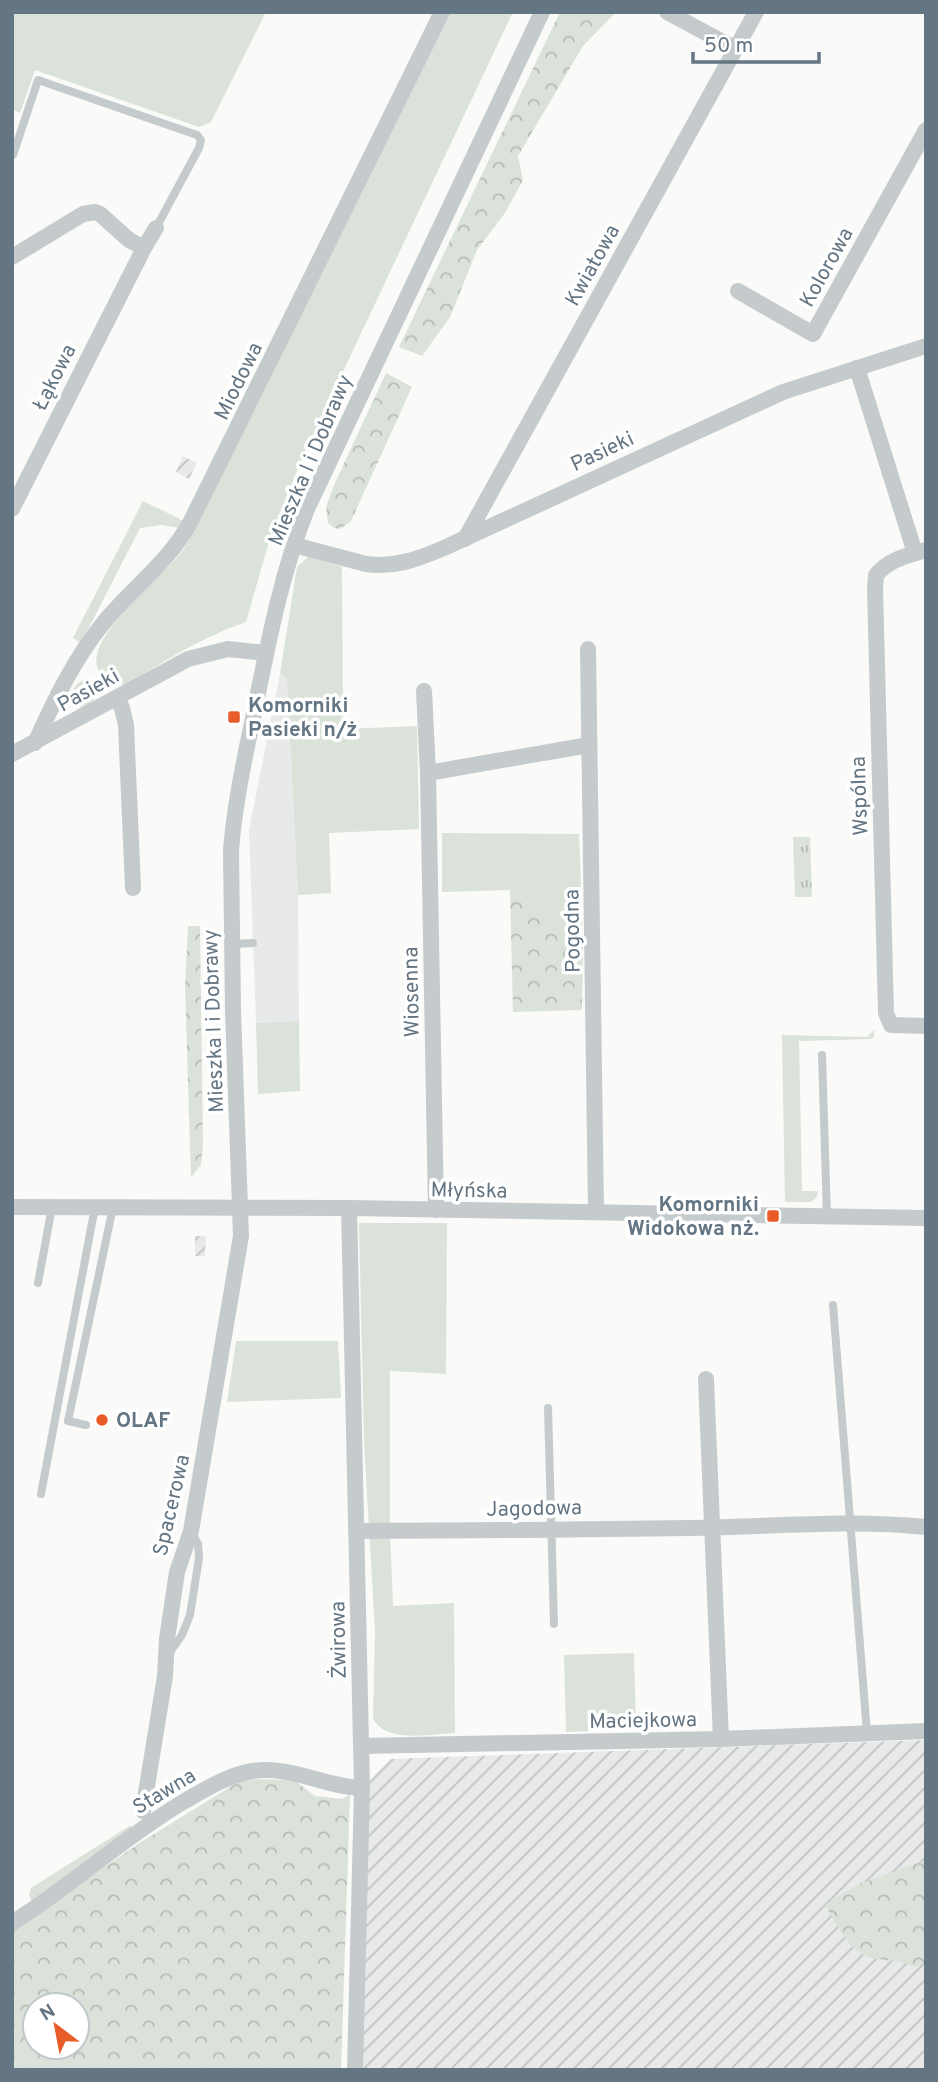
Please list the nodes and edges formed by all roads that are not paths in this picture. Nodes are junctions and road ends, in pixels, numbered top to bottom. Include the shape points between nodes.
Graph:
1 (442, 12) edge
2 (542, 12) edge
3 (667, 12) edge
4 (756, 12) edge
5 (736, 49) junction
6 (923, 141) edge
7 (13, 155) edge
8 (156, 228) joint
9 (144, 248) junction
10 (12, 257) edge
11 (738, 290) dead end
12 (926, 346) edge
13 (857, 368) junction
14 (12, 509) edge
15 (465, 539) junction
16 (294, 545) junction
17 (920, 552) edge
18 (588, 649) dead end
19 (265, 653) junction
20 (424, 691) dead end
21 (117, 699) junction
22 (34, 743) junction
23 (589, 745) junction
24 (12, 754) edge
25 (428, 774) junction
26 (133, 888) dead end
27 (253, 943) dead end
28 (232, 944) junction
29 (926, 1026) edge
30 (822, 1055) dead end
31 (12, 1207) edge
32 (52, 1207) junction
33 (95, 1207) junction
34 (113, 1207) junction
35 (240, 1208) junction
36 (349, 1208) junction
37 (436, 1210) junction
38 (596, 1212) junction
39 (827, 1216) junction
40 (926, 1218) edge
41 (38, 1283) dead end
42 (833, 1305) dead end
43 (706, 1379) dead end
44 (548, 1408) dead end
45 (86, 1425) dead end
46 (41, 1494) dead end
47 (852, 1524) junction
48 (712, 1527) junction
49 (926, 1527) edge
50 (552, 1529) junction
51 (357, 1531) junction
52 (554, 1624) dead end
53 (721, 1731) junction
54 (926, 1731) edge
55 (867, 1733) junction
56 (362, 1746) junction
57 (362, 1788) junction
58 (143, 1811) dead end
59 (12, 1923) edge
60 (355, 2070) edge

1 - 22 street, Miodowa via 190,523 173,552 96,632
2 - 16 street, Mieszka I i Dobrawy via 328,462
3 - 5 street
4 - 5 street, Kwiatowa
5 - 15 street, Kwiatowa
6 - 11 street, Kolorowa via 813,334
7 - 8 lane via 38,80 197,135 199,148
8 - 9 street, Łąkowa
9 - 10 street via 100,214 89,212
9 - 14 street, Łąkowa
12 - 13 street, Pasieki
13 - 15 street, Pasieki via 743,409
13 - 17 street, Wspólna
15 - 16 street, Pasieki via 390,565 366,564
16 - 19 street, Mieszka I i Dobrawy
17 - 29 street, Wspólna via 895,559 876,575 876,649 886,1013 891,1025
18 - 23 street, Pogodna
19 - 21 street, Pasieki via 233,649 203,654
19 - 28 street, Mieszka I i Dobrawy via 235,803 230,870
20 - 25 street, Wiosenna
21 - 22 street, Pasieki
21 - 26 street via 126,725
22 - 24 street, Pasieki
23 - 25 street
23 - 38 street, Pogodna
25 - 37 street, Wiosenna
27 - 28 lane
28 - 35 street, Mieszka I i Dobrawy
30 - 39 lane
31 - 32 street, Młyńska
32 - 33 street, Młyńska
32 - 41 lane
33 - 34 street, Młyńska
33 - 46 lane
34 - 35 street, Młyńska
34 - 45 lane via 68,1421
35 - 36 street, Młyńska
35 - 58 street, Spacerowa via 240,1250 191,1531 177,1572
36 - 37 street, Młyńska
36 - 51 street, Żwirowa
37 - 38 street, Młyńska
38 - 39 street, Młyńska
39 - 40 street, Młyńska
42 - 47 lane
43 - 48 street
44 - 50 lane
47 - 48 street, Jagodowa
47 - 49 street, Jagodowa
47 - 55 lane
48 - 50 street, Jagodowa
48 - 53 street
50 - 51 street, Jagodowa
50 - 52 lane
51 - 56 street, Żwirowa
53 - 55 street, Maciejkowa
53 - 56 street, Maciejkowa
54 - 55 street, Maciejkowa
56 - 57 street, Żwirowa
57 - 59 street, Stawna via 282,1770 236,1775 160,1816
57 - 60 street, Żwirowa

